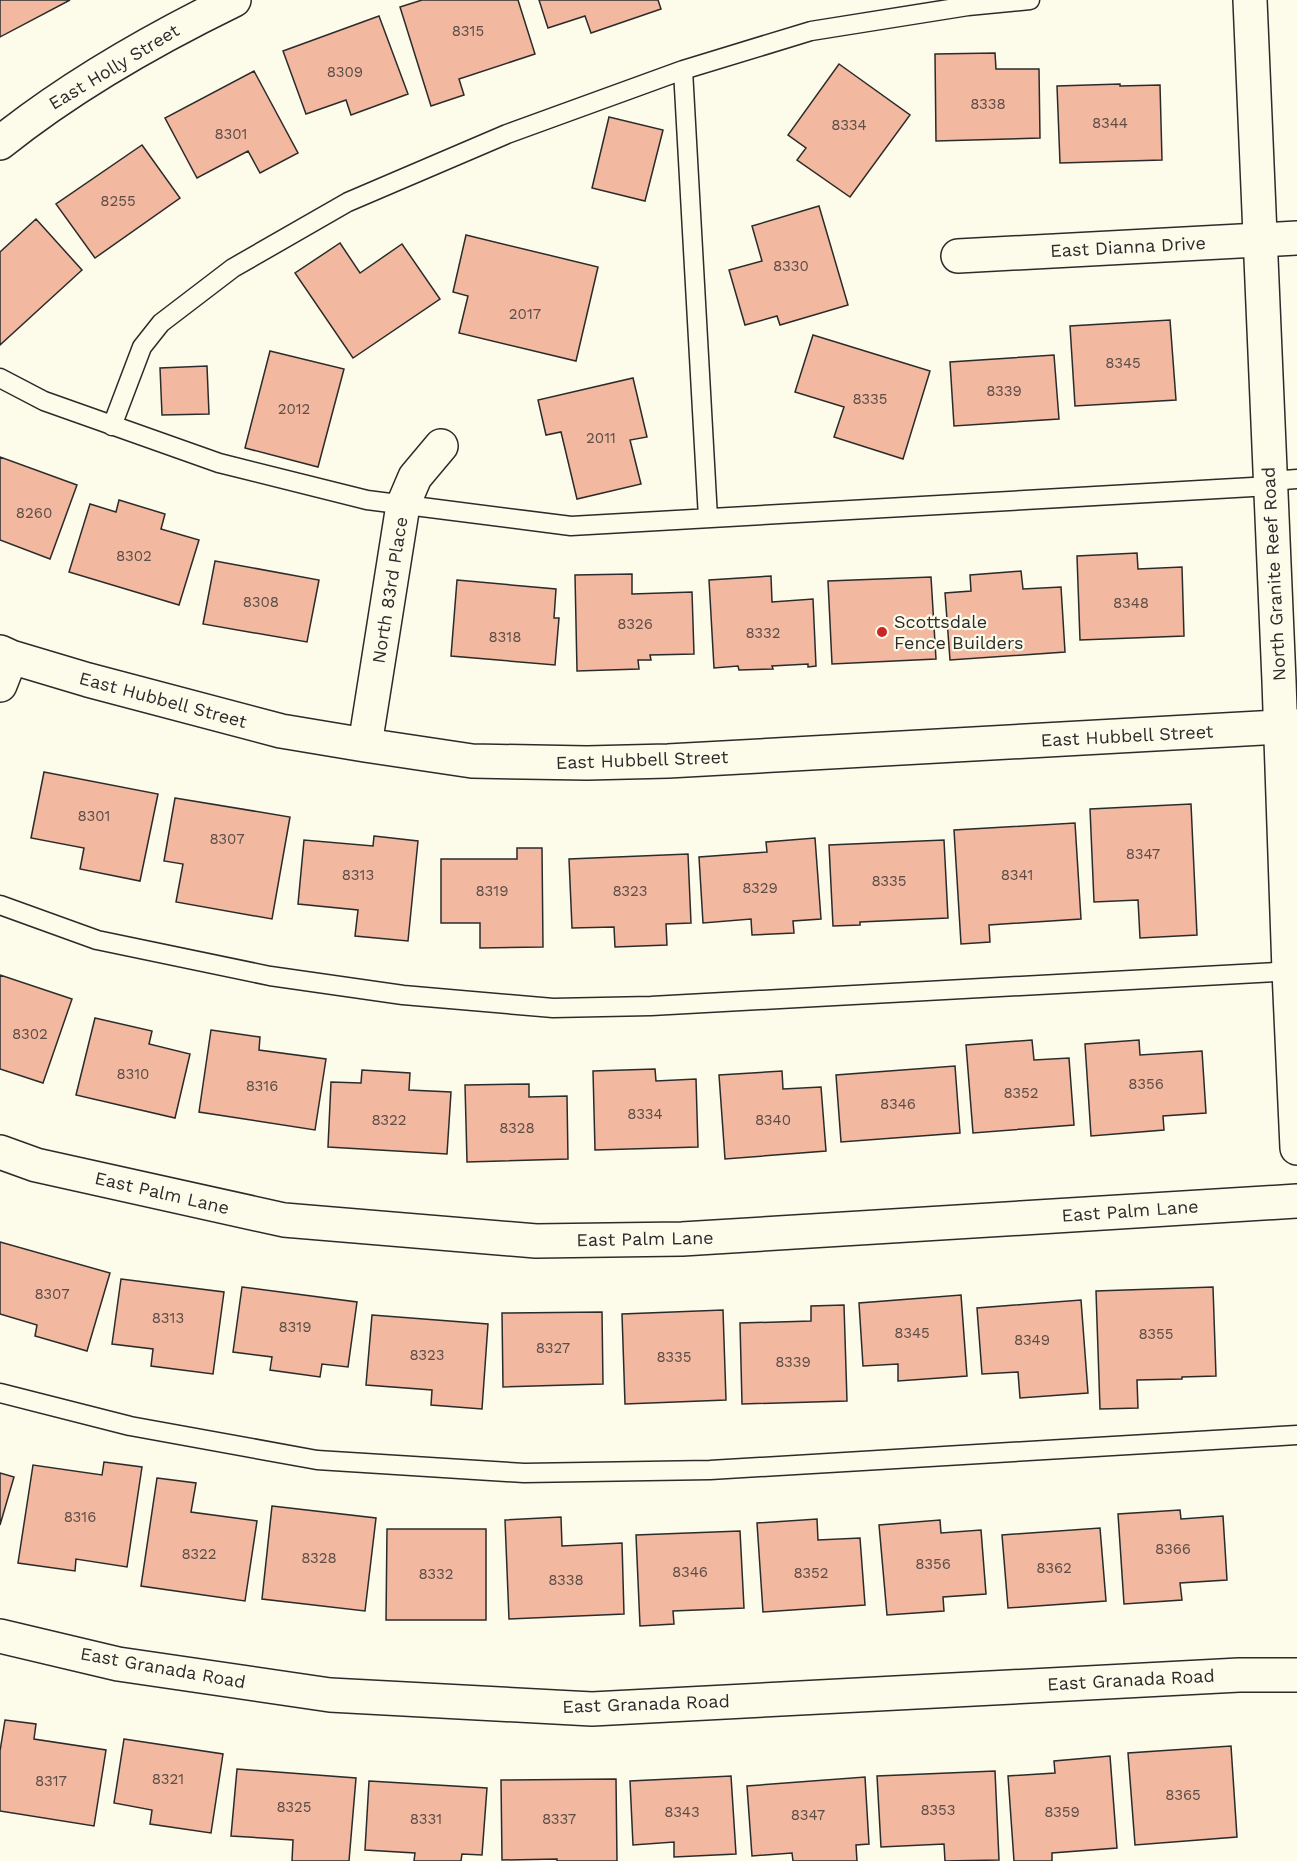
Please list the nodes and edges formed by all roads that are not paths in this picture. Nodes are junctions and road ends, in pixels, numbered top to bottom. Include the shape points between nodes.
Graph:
1 (234, 0) edge
2 (1030, 0) edge
3 (1250, 0) edge
4 (683, 70) junction
5 (0, 143) edge
6 (1297, 238) edge
7 (1260, 240) junction
8 (958, 256) dead end
9 (0, 378) edge
10 (112, 426) junction
11 (441, 446) dead end
12 (1279, 482) edge
13 (403, 505) junction
14 (708, 518) junction
15 (4, 665) edge
16 (1289, 727) edge
17 (364, 745) junction
18 (0, 905) edge
19 (1293, 971) edge
20 (1297, 1148) edge
21 (0, 1152) edge
22 (1297, 1200) edge
23 (0, 1393) edge
24 (1297, 1435) edge
25 (0, 1636) edge
26 (1297, 1675) edge

1 - 5 street, East Holly Street via 120,61 35,115
2 - 4 lane via 811,31
3 - 7 street, North Granite Reef Road
4 - 10 lane via 507,134 348,202 233,268 161,322 142,347
4 - 14 lane
6 - 7 street, East Dianna Drive
7 - 8 street, East Dianna Drive
7 - 12 street, North Granite Reef Road
9 - 10 lane via 44,401
10 - 13 lane via 219,463
11 - 13 street, North 83rd Place via 415,477
12 - 14 lane
12 - 16 street, North Granite Reef Road
13 - 14 lane via 571,526
13 - 17 street, North 83rd Place
15 - 17 street, East Hubbell Street via 88,681 281,731
16 - 17 street, East Hubbell Street via 587,763 472,761
16 - 19 street, North Granite Reef Road
18 - 19 lane via 97,940 270,976 403,995 553,1008
19 - 20 street, North Granite Reef Road
21 - 22 street, East Palm Lane via 36,1165 284,1220 536,1241 682,1239
23 - 24 lane via 130,1426 317,1460 524,1473 710,1470
25 - 26 street, East Granada Road via 118,1664 330,1695 592,1709

